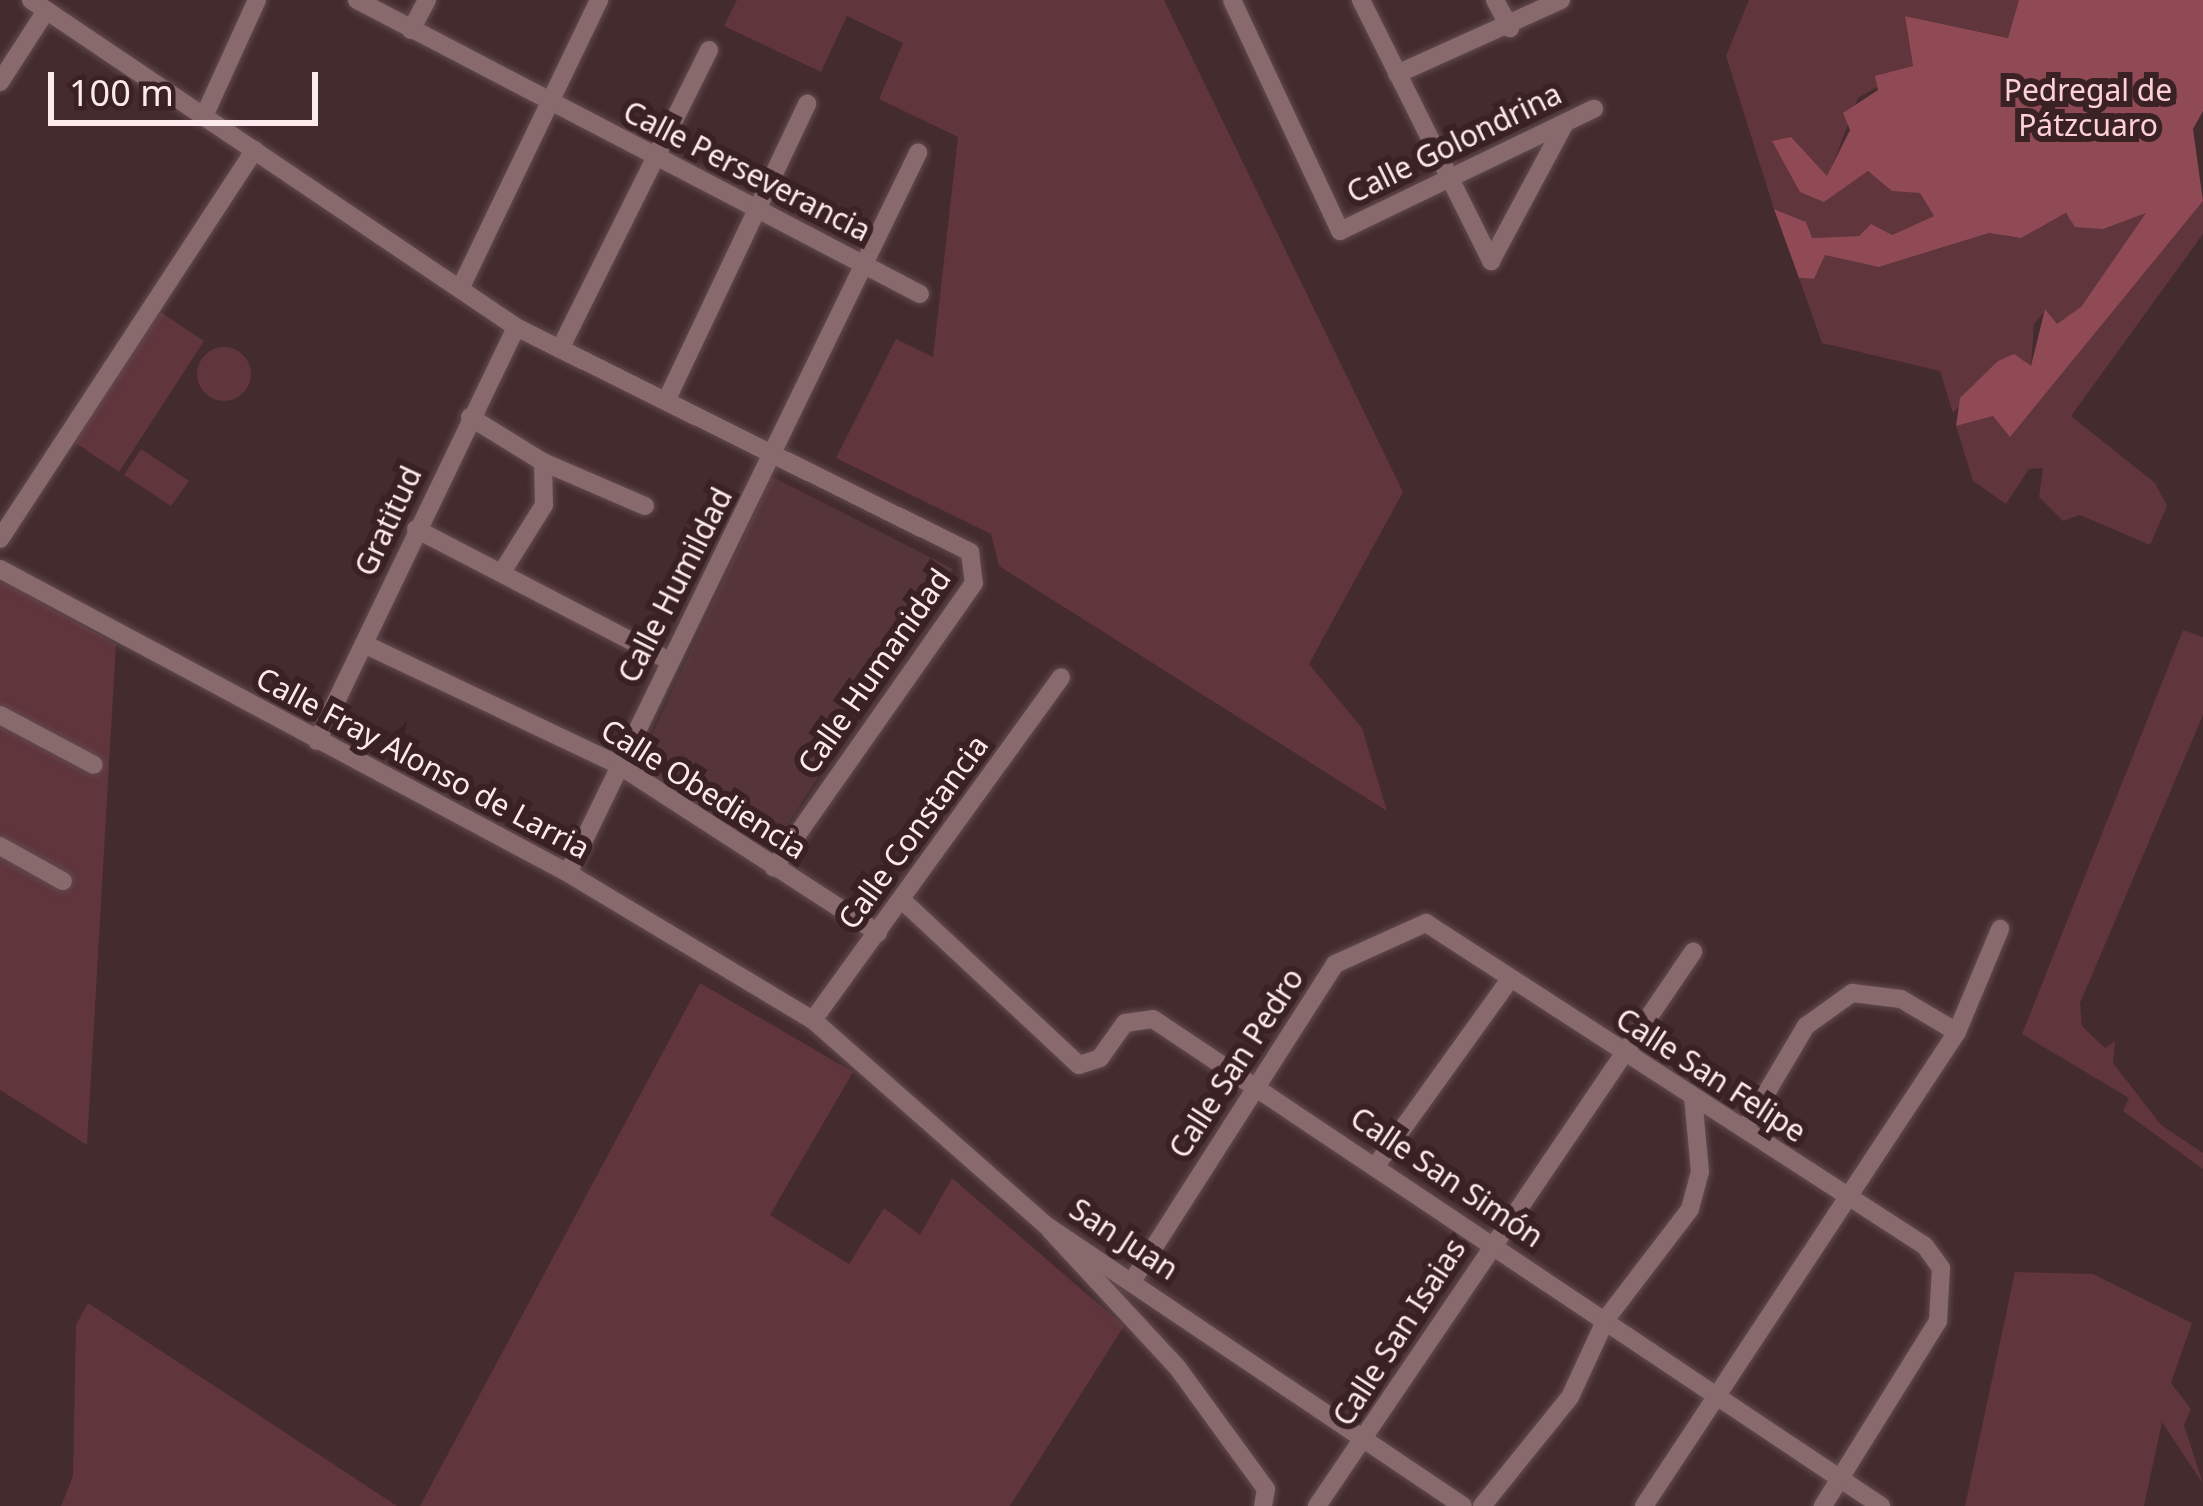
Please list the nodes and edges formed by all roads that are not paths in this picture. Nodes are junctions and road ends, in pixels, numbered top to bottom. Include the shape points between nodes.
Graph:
1 (256, 0) edge
2 (357, 0) edge
3 (403, 0) edge
4 (427, 0) edge
5 (598, 0) edge
6 (1232, 0) edge
7 (1361, 0) edge
8 (1495, 0) edge
9 (1561, 0) edge
10 (38, 5) edge
11 (401, 25) junction
12 (1510, 28) junction
13 (709, 50) dead end
14 (1397, 74) junction
15 (0, 82) edge
16 (547, 100) junction
17 (807, 104) dead end
18 (1594, 109) dead end
19 (205, 114) junction
20 (1565, 123) junction
21 (255, 150) junction
22 (918, 153) dead end
23 (647, 155) junction
24 (1451, 177) junction
25 (756, 208) junction
26 (862, 264) junction
27 (460, 289) junction
28 (920, 295) dead end
29 (516, 327) junction
30 (560, 349) junction
31 (667, 399) junction
32 (470, 417) junction
33 (776, 457) junction
34 (543, 462) junction
35 (645, 506) dead end
36 (416, 530) junction
37 (0, 539) edge
38 (504, 568) junction
39 (0, 569) edge
40 (364, 644) junction
41 (668, 660) junction
42 (1061, 677) dead end
43 (0, 715) edge
44 (317, 741) junction
45 (617, 764) junction
46 (94, 765) dead end
47 (0, 846) edge
48 (774, 868) junction
49 (568, 873) junction
50 (63, 880) dead end
51 (902, 900) junction
52 (1426, 923) joint
53 (2000, 929) dead end
54 (878, 933) junction
55 (1693, 952) dead end
56 (1510, 980) junction
57 (813, 1020) junction
58 (1957, 1033) junction
59 (1618, 1050) junction
60 (1258, 1084) junction
61 (1693, 1096) junction
62 (1745, 1129) junction
63 (1375, 1167) junction
64 (1840, 1197) junction
65 (1047, 1226) junction
66 (1493, 1244) junction
67 (1133, 1280) junction
68 (1606, 1319) junction
69 (1721, 1395) junction
70 (1366, 1438) junction
71 (1843, 1478) junction
72 (1263, 1506) edge
73 (1317, 1506) edge
74 (1463, 1506) edge
75 (1481, 1506) edge
76 (1644, 1506) edge
77 (1823, 1506) edge
78 (1881, 1506) edge

1 - 19 street
2 - 11 street, Calle Perseverancia
3 - 11 street
4 - 11 street
5 - 16 street
6 - 24 street, Calle Golondrina via 1340,231
7 - 14 street
8 - 12 street
9 - 12 street
10 - 15 street
10 - 19 street
11 - 16 street, Calle Perseverancia
12 - 14 street
13 - 23 street
14 - 24 street
16 - 23 street, Calle Perseverancia
16 - 27 street
17 - 25 street
18 - 20 street, Calle Golondrina
19 - 21 street
20 - 24 street, Calle Golondrina
20 - 24 street via 1491,261
21 - 27 street
21 - 37 street
22 - 26 street, Calle Humildad
23 - 25 street, Calle Perseverancia
23 - 30 street
25 - 26 street, Calle Perseverancia
25 - 31 street
26 - 28 street, Calle Perseverancia
26 - 33 street, Calle Humildad
27 - 29 street
29 - 30 street
29 - 32 street, Gratitud
30 - 31 street
31 - 33 street
32 - 34 street
32 - 36 street, Gratitud
33 - 41 street, Calle Humildad
33 - 48 street, Calle Humanidad via 979,565
34 - 35 street
34 - 38 street via 544,505
36 - 38 street
36 - 40 street, Gratitud
38 - 41 street
39 - 44 street, Calle Fray Alonso de Larria
40 - 44 street, Gratitud
40 - 45 street, Calle Obediencia
41 - 45 street, Calle Humildad
42 - 51 street, Calle Constancia
43 - 46 street
44 - 49 street, Calle Fray Alonso de Larria
45 - 48 street, Calle Obediencia
45 - 49 street, Calle Humildad
47 - 50 street
48 - 54 street, Calle Obediencia
49 - 57 street, Calle Fray Alonso de Larria
51 - 54 street, Calle Constancia
51 - 60 street, Calle San Simón via 1079,1065 1138,1016
52 - 56 street, Calle San Felipe
52 - 60 street, Calle San Pedro via 1335,964
53 - 58 street
54 - 57 street, Calle Constancia
55 - 59 street, Calle San Isaias
56 - 59 street, Calle San Felipe
56 - 63 street
57 - 65 street, San Juan
58 - 62 street via 1901,999 1852,993 1806,1026
58 - 64 street
59 - 61 street, Calle San Felipe
59 - 66 street, Calle San Isaias
60 - 63 street, Calle San Simón
60 - 67 street, Calle San Pedro
61 - 62 street, Calle San Felipe
61 - 68 street via 1700,1172 1690,1209
62 - 64 street, Calle San Felipe
63 - 66 street, Calle San Simón
64 - 69 street
64 - 71 street, Calle San Felipe via 1925,1246 1946,1289
65 - 67 street, San Juan
65 - 72 street via 1177,1367 1266,1489
66 - 68 street, Calle San Simón
66 - 70 street, Calle San Isaias
67 - 70 street, San Juan
68 - 69 street, Calle San Simón
68 - 75 street via 1570,1397
69 - 71 street, Calle San Simón
69 - 76 street
70 - 73 street, Calle San Isaias
70 - 74 street, San Juan
71 - 77 street
71 - 78 street, Calle San Simón

